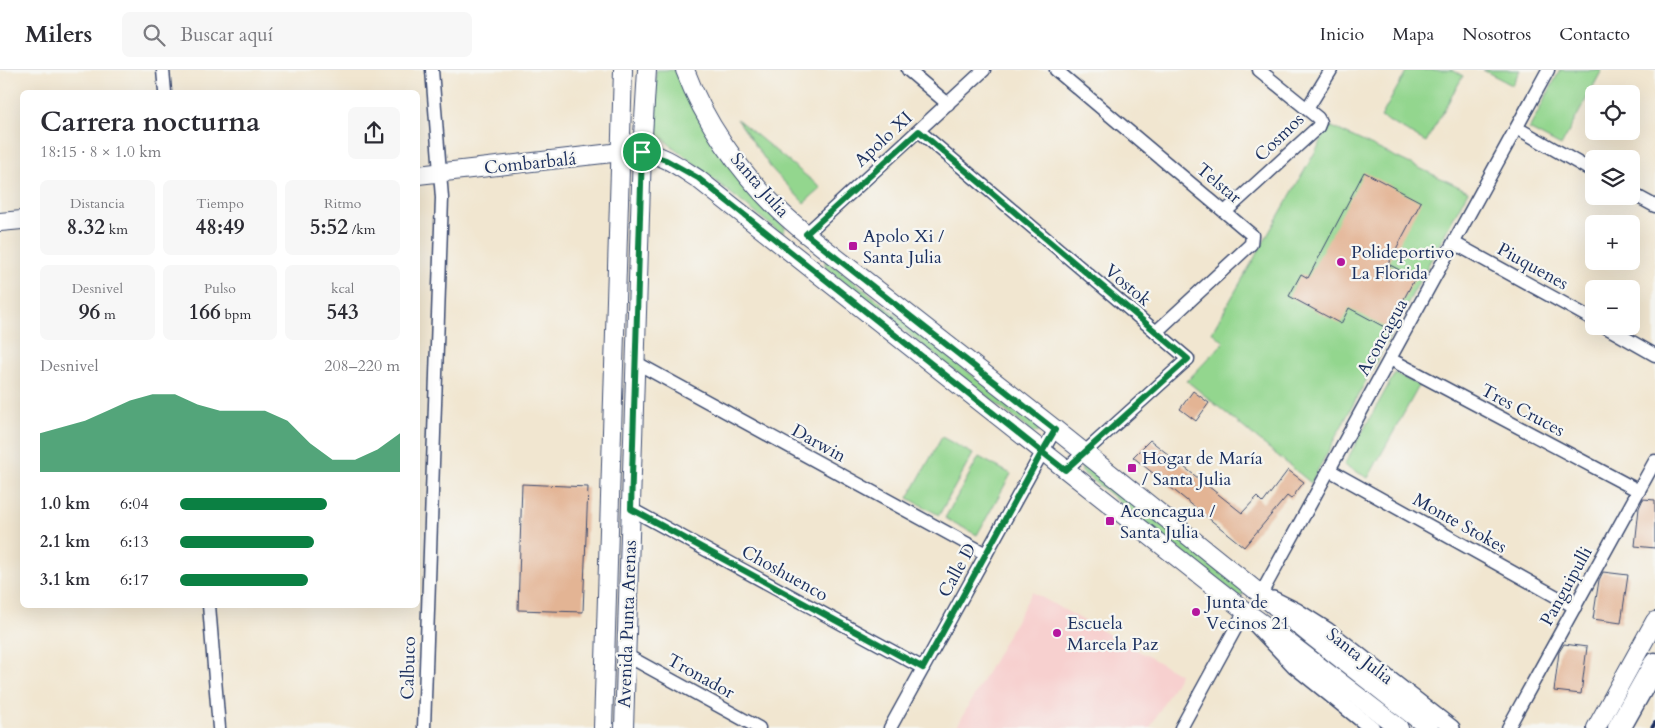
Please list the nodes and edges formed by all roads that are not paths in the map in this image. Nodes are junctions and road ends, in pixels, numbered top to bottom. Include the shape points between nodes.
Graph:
1 (163, 70) edge
2 (432, 70) edge
3 (623, 70) edge
4 (647, 70) edge
5 (685, 70) edge
6 (908, 70) edge
7 (984, 70) edge
8 (1056, 70) edge
9 (1259, 70) edge
10 (1331, 70) edge
11 (1548, 70) edge
12 (165, 90) edge
13 (948, 104) junction
14 (1307, 109) junction
15 (1516, 128) junction
16 (919, 131) junction
17 (621, 152) junction
18 (642, 152) junction
19 (1585, 167) edge
20 (441, 172) junction
21 (420, 175) edge
22 (1640, 197) edge
23 (1655, 206) edge
24 (1225, 212) junction
25 (20, 220) edge
26 (0, 222) edge
27 (806, 234) junction
28 (1454, 242) junction
29 (1585, 315) edge
30 (1156, 332) junction
31 (1620, 335) edge
32 (1655, 354) edge
33 (1390, 359) junction
34 (635, 362) junction
35 (1055, 430) junction
36 (1042, 452) junction
37 (1084, 453) junction
38 (1655, 461) edge
39 (1065, 470) junction
40 (1329, 470) junction
41 (1639, 491) junction
42 (631, 509) junction
43 (986, 554) junction
44 (1261, 594) junction
45 (1575, 607) junction
46 (209, 608) edge
47 (1245, 611) junction
48 (1655, 621) edge
49 (626, 656) junction
50 (1655, 664) edge
51 (923, 668) junction
52 (219, 728) edge
53 (424, 728) edge
54 (602, 728) edge
55 (624, 728) edge
56 (759, 728) edge
57 (890, 728) edge
58 (1181, 728) edge
59 (1372, 728) edge
60 (1399, 728) edge
61 (1429, 728) edge
62 (1452, 728) edge
63 (1508, 728) edge
64 (1596, 728) edge
65 (1619, 728) edge

1 - 12 street
2 - 20 street, Calbuco
3 - 17 main road, Avenida Punta Arenas
4 - 18 main road, Avenida Punta Arenas
5 - 27 main road, Santa Julia via 705,112 738,162 778,210
6 - 13 street
7 - 13 street, Apolo XI
8 - 24 street, Telstar
9 - 14 street, Cosmos
10 - 14 street
11 - 15 street, Aconcagua
13 - 16 street, Apolo XI
14 - 24 street, Cosmos via 1318,118 1318,127
15 - 19 street
15 - 28 street, Aconcagua
16 - 27 street, Apolo XI
16 - 30 street, Vostok
17 - 18 main road, Combarbalá
17 - 20 main road, Combarbalá
17 - 54 main road, Avenida Punta Arenas
18 - 34 main road, Avenida Punta Arenas
18 - 36 main road, Santa Julia via 666,160 698,178
20 - 21 main road, Combarbalá
20 - 53 street, Calbuco
22 - 23 street
24 - 30 street, Telstar via 1250,233 1252,241
25 - 26 main road
27 - 35 main road, Santa Julia
28 - 29 street, Piuquenes
28 - 33 street, Aconcagua
30 - 37 street, Vostok via 1188,359
31 - 32 street
33 - 40 street, Aconcagua
33 - 41 street, Tres Cruces
34 - 42 main road, Avenida Punta Arenas
34 - 43 street, Darwin
35 - 36 street, Calle D
35 - 37 main road, Santa Julia
36 - 39 main road, Santa Julia
36 - 43 street, Calle D
37 - 39 street, Vostok
37 - 44 main road, Santa Julia
38 - 41 street, Panguipulli
39 - 47 main road, Santa Julia
40 - 44 street, Aconcagua
40 - 45 street, Monte Stokes
41 - 45 street, Panguipulli
42 - 49 main road, Avenida Punta Arenas
42 - 51 street, Choshuenco
43 - 51 street, Calle D
44 - 61 main road, Santa Julia
44 - 62 street, Santa Julia via 1327,630
45 - 63 street, Panguipulli
46 - 52 street
47 - 58 street
47 - 59 street, Santa Julia via 1295,666
47 - 60 main road, Santa Julia
48 - 64 main road
49 - 55 main road, Avenida Punta Arenas
49 - 56 street, Tronador
50 - 65 highway
51 - 57 street, Calle D

